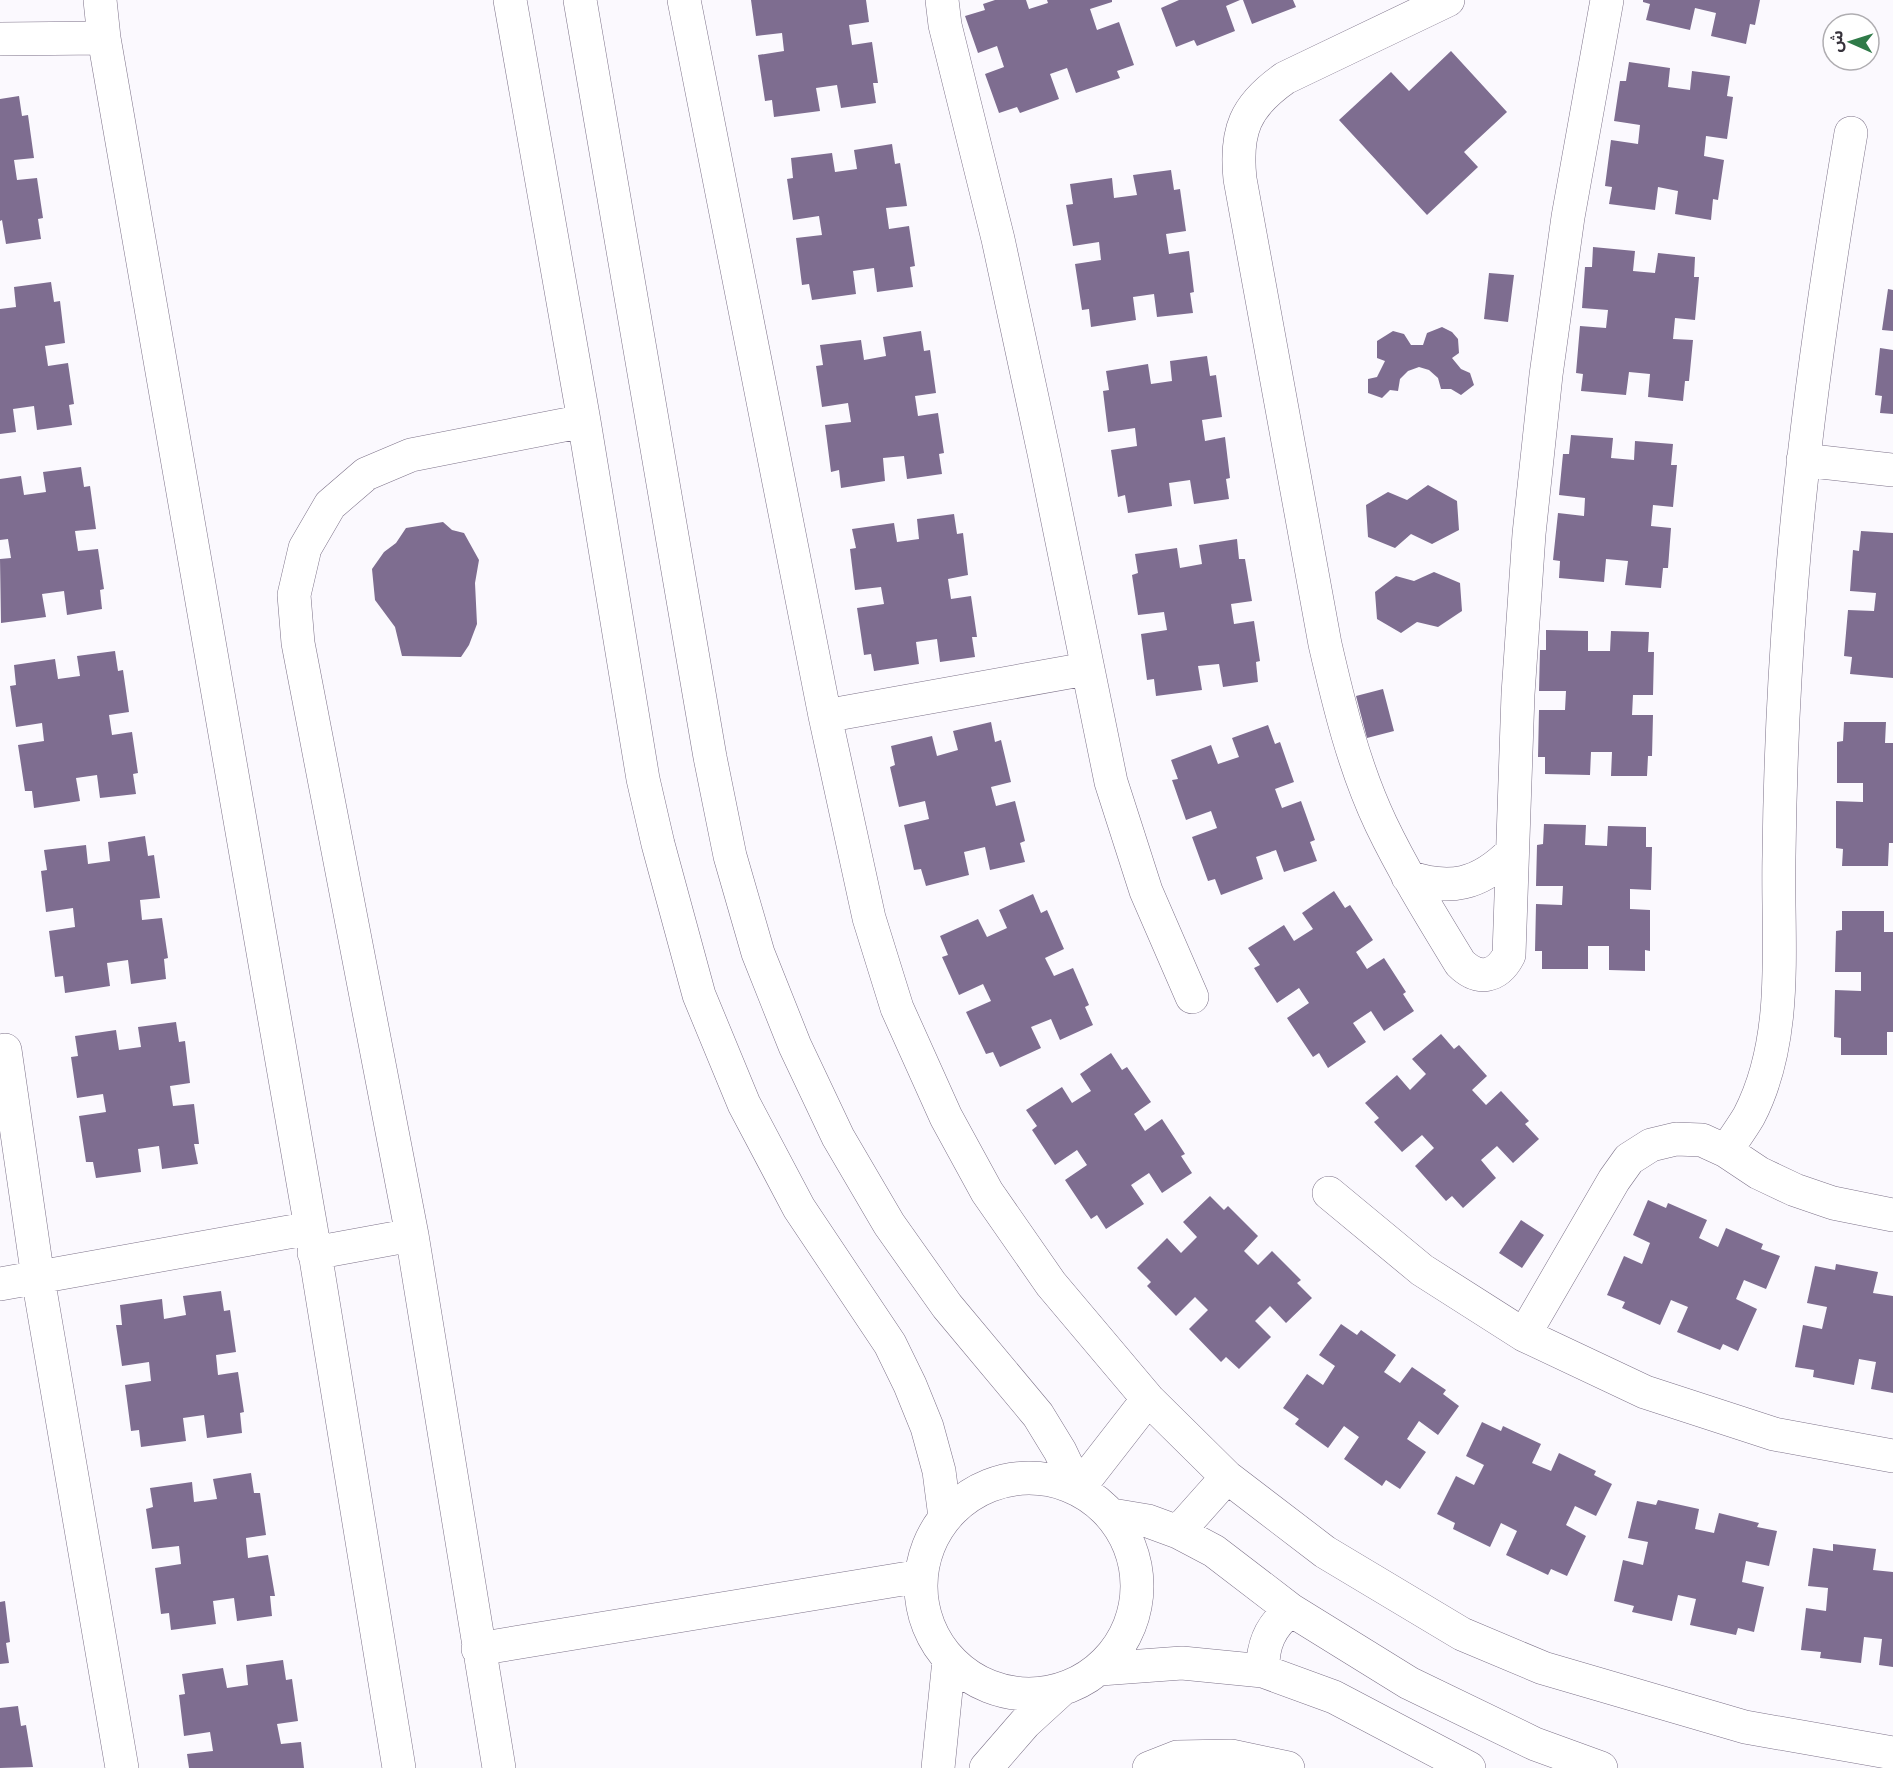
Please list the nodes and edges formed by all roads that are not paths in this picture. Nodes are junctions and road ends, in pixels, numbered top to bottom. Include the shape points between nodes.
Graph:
1 (100, 0) edge
2 (510, 0) edge
3 (580, 0) edge
4 (684, 0) edge
5 (942, 0) edge
6 (1448, 0) edge
7 (1607, 0) edge
8 (104, 38) junction
9 (0, 39) edge
10 (1851, 133) dead end
11 (584, 421) junction
12 (1803, 460) junction
13 (1893, 471) edge
14 (1086, 669) junction
15 (825, 716) junction
16 (1511, 853) junction
17 (1408, 877) junction
18 (1192, 997) dead end
19 (5, 1050) dead end
20 (1726, 1151) junction
21 (1329, 1193) dead end
22 (1893, 1215) edge
23 (412, 1235) junction
24 (312, 1240) junction
25 (38, 1278) junction
26 (0, 1284) edge
27 (1524, 1335) junction
28 (1149, 1399) junction
29 (1893, 1456) edge
30 (1227, 1478) junction
31 (1078, 1488) junction
32 (1112, 1515) junction
33 (945, 1516) junction
34 (1178, 1532) junction
35 (921, 1576) junction
36 (1291, 1610) junction
37 (478, 1649) junction
38 (949, 1660) junction
39 (1100, 1669) junction
40 (1263, 1671) junction
41 (1060, 1691) junction
42 (1893, 1753) edge
43 (122, 1768) edge
44 (399, 1768) edge
45 (499, 1768) edge
46 (938, 1768) edge
47 (986, 1768) edge
48 (1149, 1768) edge
49 (1288, 1768) edge
50 (1469, 1768) edge
51 (1601, 1768) edge

1 - 8 street
2 - 11 street
3 - 31 street via 710,757 730,856 758,952 795,1046 838,1137 889,1224 947,1306 1038,1415
4 - 15 street
5 - 14 street via 1040,430
6 - 17 street via 1285,78 1266,92 1251,110 1241,132 1238,155 1318,609 1339,705 1380,822
7 - 16 street via 1568,217 1546,375 1529,534
8 - 9 street
8 - 24 street
10 - 12 street
11 - 23 street via 411,455 366,474 325,514 305,548 294,595 298,643
11 - 33 street via 643,779 699,995 744,1104 799,1208 890,1344 910,1385 939,1471
12 - 13 street
12 - 20 street via 1783,723 1776,1031 1749,1116
14 - 15 street
14 - 18 street via 1114,793 1146,891
15 - 28 street via 869,918 897,1008 946,1117 987,1192 1051,1284
16 - 17 street via 1482,877 1463,883 1425,883
16 - 17 street via 1509,955 1504,964 1487,975 1476,975 1460,963
19 - 25 street
20 - 22 street via 1795,1190 1833,1203
20 - 27 street via 1702,1140 1676,1138 1651,1145 1629,1159
21 - 27 street via 1422,1270
23 - 24 street
23 - 37 street
24 - 25 street
24 - 44 street
25 - 26 street
25 - 43 street
27 - 29 street via 1656,1396 1774,1434
28 - 30 street
28 - 31 street
30 - 34 street
30 - 42 street via 1325,1552 1462,1634 1533,1664 1745,1727
31 - 32 street
31 - 33 street via 1056,1480 1007,1479 963,1499
32 - 34 street via 1148,1521
32 - 39 street via 1127,1539 1136,1566 1138,1594 1132,1622 1119,1647
33 - 35 street via 925,1555
34 - 36 street via 1214,1551
35 - 37 street
35 - 38 street via 929,1626
36 - 40 street via 1268,1636
36 - 51 street via 1409,1683 1534,1744
37 - 45 street
38 - 41 street via 973,1679 1000,1691 1030,1695
38 - 46 street
39 - 40 street via 1182,1663
39 - 41 street
40 - 50 street via 1334,1697
41 - 47 street via 1025,1723
48 - 49 street via 1177,1757 1231,1756

